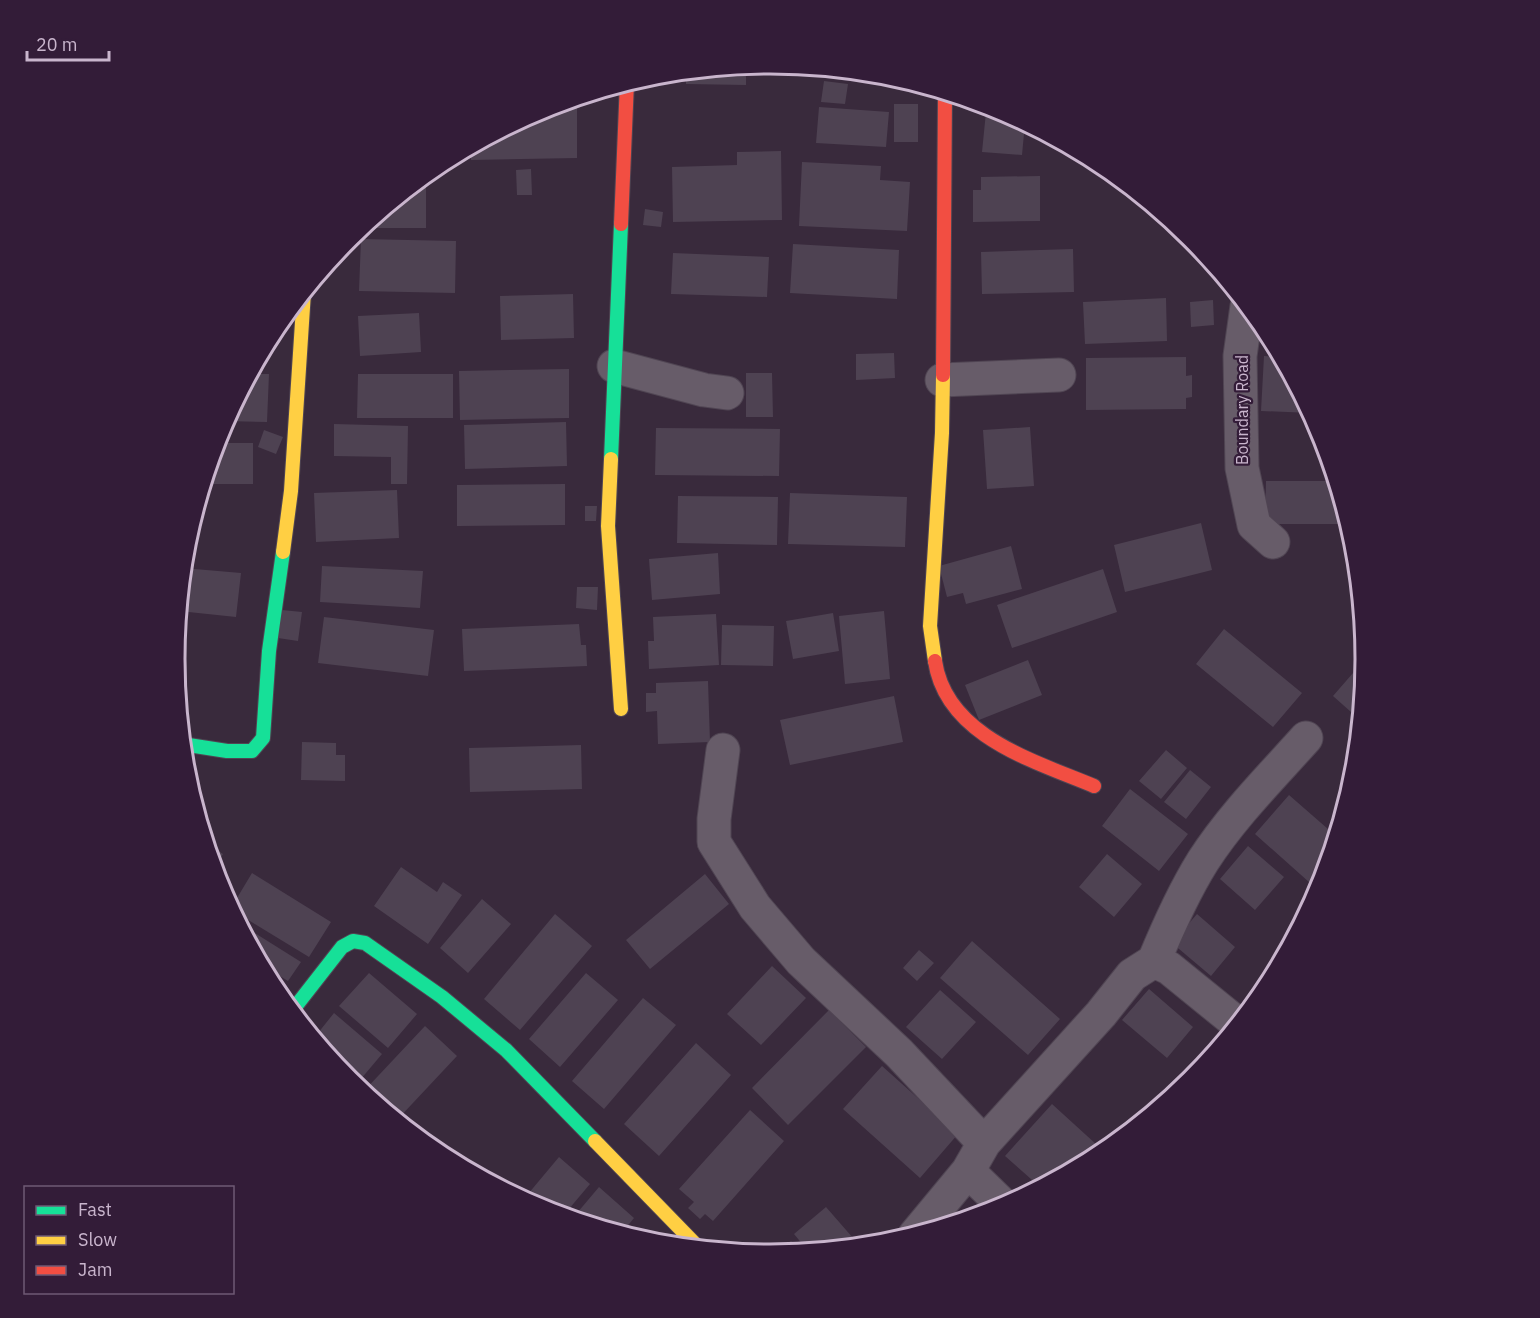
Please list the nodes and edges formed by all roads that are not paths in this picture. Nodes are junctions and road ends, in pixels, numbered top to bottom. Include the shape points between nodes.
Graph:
1 (627, 91) edge
2 (945, 101) edge
3 (303, 306) edge
4 (1245, 318) edge
5 (614, 366) junction
6 (1059, 375) dead end
7 (942, 380) junction
8 (727, 393) dead end
9 (1273, 542) dead end
10 (621, 709) dead end
11 (1306, 738) dead end
12 (192, 746) edge
13 (723, 750) dead end
14 (1094, 786) dead end
15 (1154, 961) junction
16 (297, 1004) edge
17 (1232, 1019) edge
18 (984, 1143) junction
19 (968, 1171) junction
20 (997, 1199) edge
21 (924, 1224) edge
22 (690, 1238) edge

1 - 5 street
2 - 7 street
3 - 12 street via 291,491 269,651 263,738 252,751
4 - 9 street, Boundary Road via 1240,356 1242,468 1254,525
5 - 8 street
5 - 10 street via 608,526
6 - 7 street
7 - 14 street via 930,626 938,682 959,715 1011,752
11 - 15 street via 1252,797 1203,860
13 - 18 street via 714,842 755,907 801,961 899,1053
15 - 17 street via 1169,968
15 - 18 street via 1132,975
16 - 22 street via 342,947 353,941 365,943 442,997 506,1050
18 - 19 street
19 - 20 street
19 - 21 street

